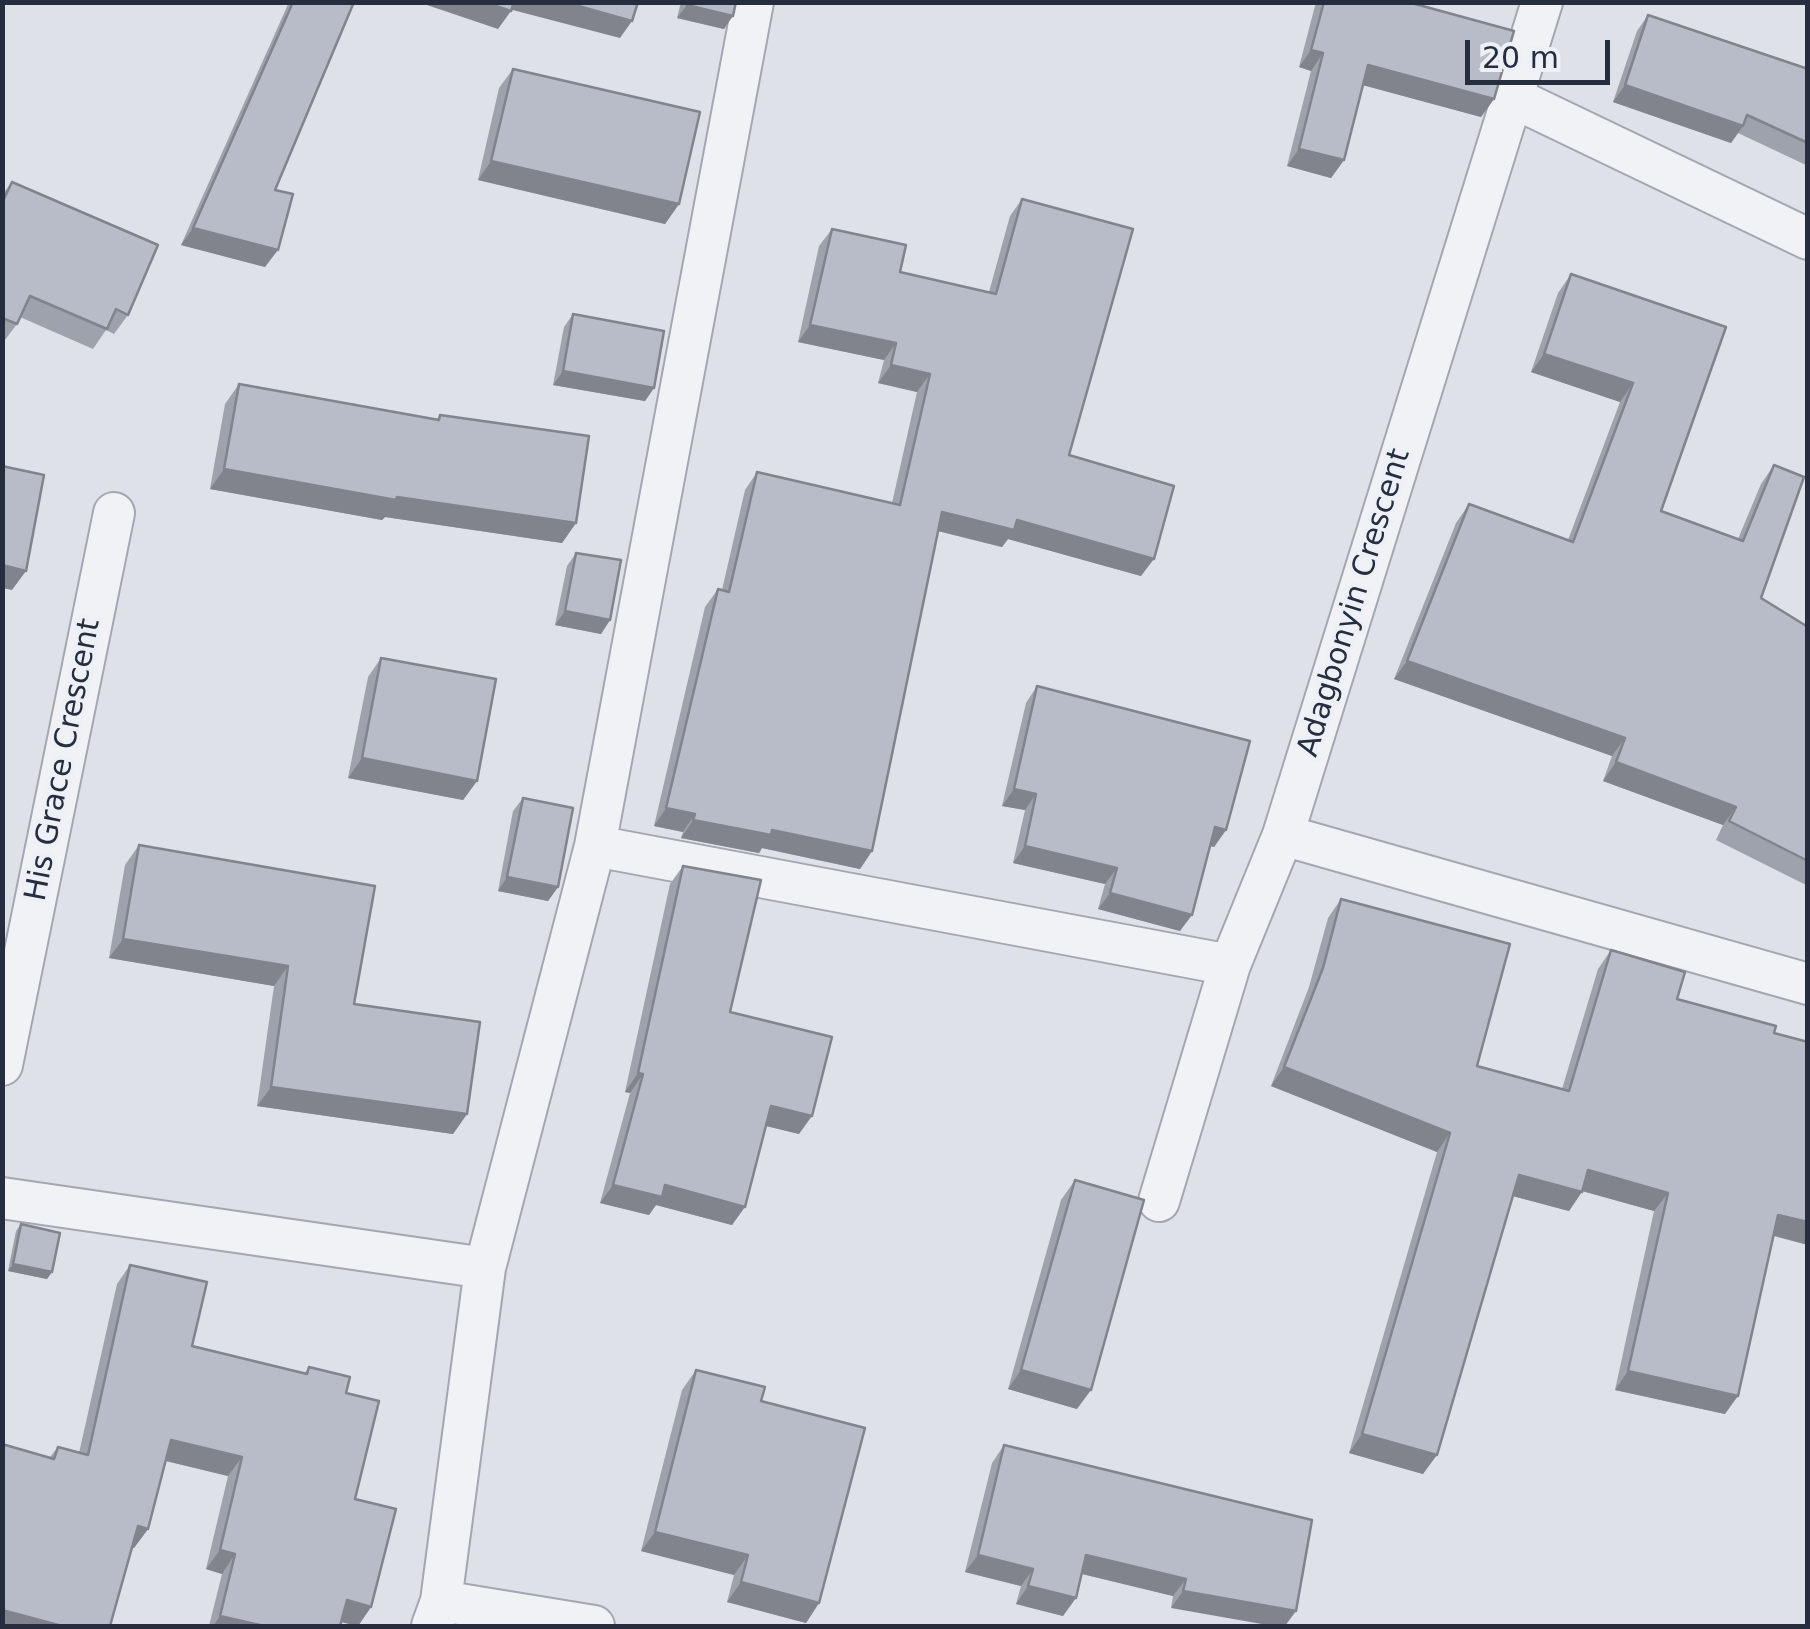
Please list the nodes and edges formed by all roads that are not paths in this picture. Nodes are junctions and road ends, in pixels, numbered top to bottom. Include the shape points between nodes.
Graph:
1 (752, 2) edge
2 (1542, 2) edge
3 (1514, 98) junction
4 (1808, 239) edge
5 (114, 513) dead end
6 (1282, 835) junction
7 (595, 846) junction
8 (1230, 965) junction
9 (1808, 984) edge
10 (2, 1066) edge
11 (2, 1198) edge
12 (1159, 1201) dead end
13 (485, 1268) junction
14 (436, 1614) edge
15 (594, 1626) edge

1 - 7 street
2 - 3 street, Adagbonyin Crescent
3 - 4 street
3 - 6 street, Adagbonyin Crescent
5 - 10 street, His Grace Crescent
6 - 8 street, Adagbonyin Crescent
6 - 9 street
7 - 8 street
7 - 13 street
8 - 12 street, Adagbonyin Crescent
11 - 13 street
13 - 14 street
14 - 15 street

